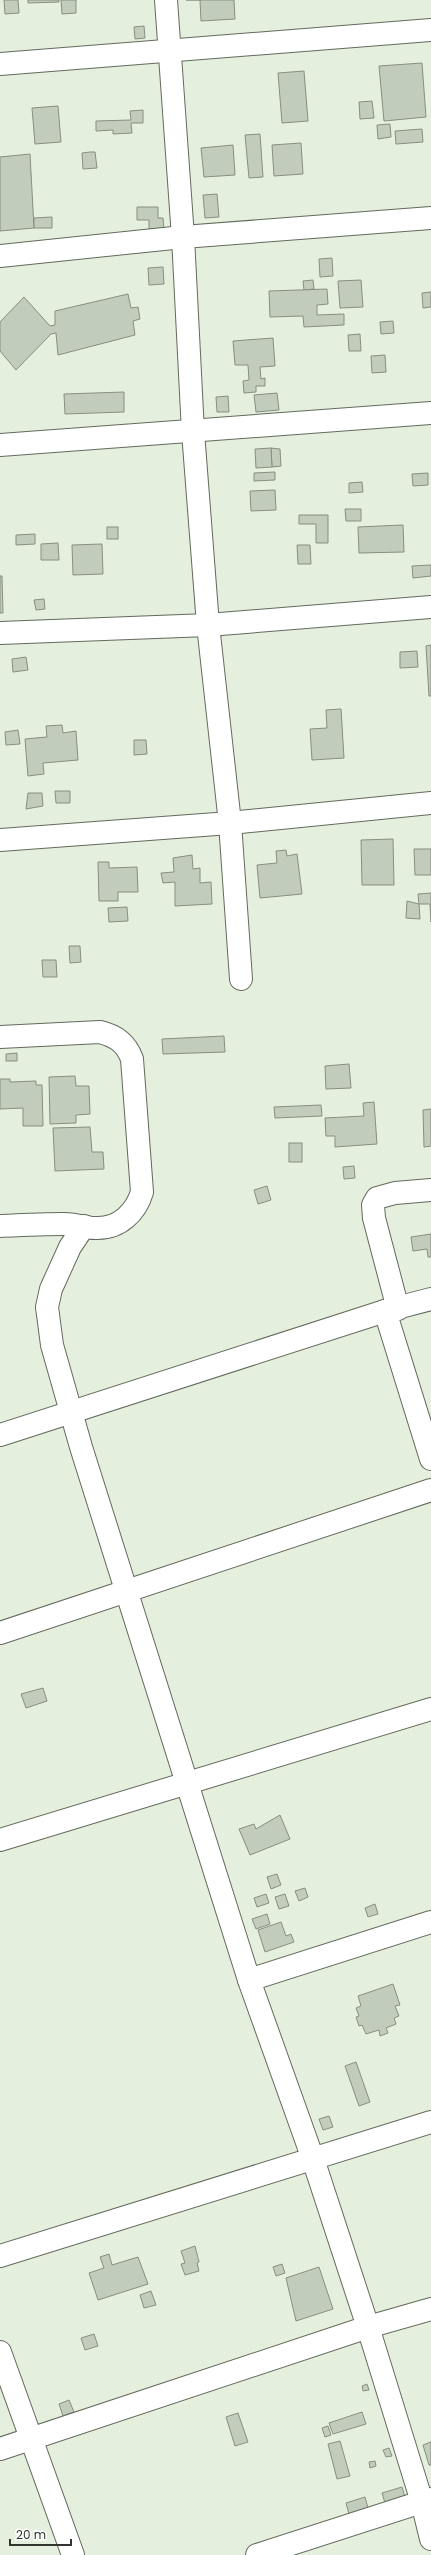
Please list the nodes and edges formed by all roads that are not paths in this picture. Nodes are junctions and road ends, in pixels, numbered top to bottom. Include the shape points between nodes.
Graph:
1 (166, 0) edge
2 (431, 30) edge
3 (168, 50) junction
4 (0, 64) edge
5 (431, 218) edge
6 (183, 237) junction
7 (0, 256) edge
8 (431, 413) edge
9 (193, 432) junction
10 (0, 445) edge
11 (431, 607) edge
12 (208, 625) junction
13 (0, 633) edge
14 (431, 803) edge
15 (230, 823) junction
16 (0, 840) edge
17 (241, 978) dead end
18 (0, 1037) edge
19 (431, 1190) edge
20 (0, 1226) edge
21 (84, 1226) junction
22 (431, 1299) edge
23 (391, 1310) junction
24 (71, 1412) junction
25 (0, 1435) edge
26 (431, 1459) edge
27 (431, 1490) edge
28 (127, 1592) junction
29 (0, 1633) edge
30 (431, 1709) edge
31 (188, 1784) junction
32 (0, 1840) edge
33 (431, 1922) edge
34 (249, 1980) junction
35 (431, 2122) edge
36 (313, 2159) junction
37 (0, 2256) edge
38 (431, 2309) edge
39 (368, 2327) junction
40 (0, 2352) edge
41 (30, 2439) junction
42 (0, 2449) edge
43 (427, 2500) edge
44 (431, 2539) edge
45 (73, 2555) edge
46 (257, 2555) edge

1 - 3 street
2 - 3 street
3 - 4 street
3 - 6 street
5 - 6 street
6 - 7 street
6 - 9 street
8 - 9 street
9 - 10 street
9 - 12 street
11 - 12 street
12 - 13 street
12 - 15 street
14 - 15 street
15 - 16 street
15 - 17 street
18 - 21 street via 100,1032 119,1040 129,1051 132,1059 142,1192 134,1210 117,1224 97,1229
19 - 23 street via 395,1193 377,1198 373,1205
20 - 21 street
21 - 24 street via 59,1270 47,1307 52,1345
22 - 23 street
23 - 24 street
23 - 26 street
24 - 25 street
24 - 28 street
27 - 28 street
28 - 29 street
28 - 31 street
30 - 31 street
31 - 32 street
31 - 34 street
33 - 34 street
34 - 36 street
35 - 36 street
36 - 37 street
36 - 39 street
38 - 39 street
39 - 41 street
39 - 43 street
40 - 41 street
41 - 42 street
41 - 45 street
43 - 44 street
43 - 46 street

